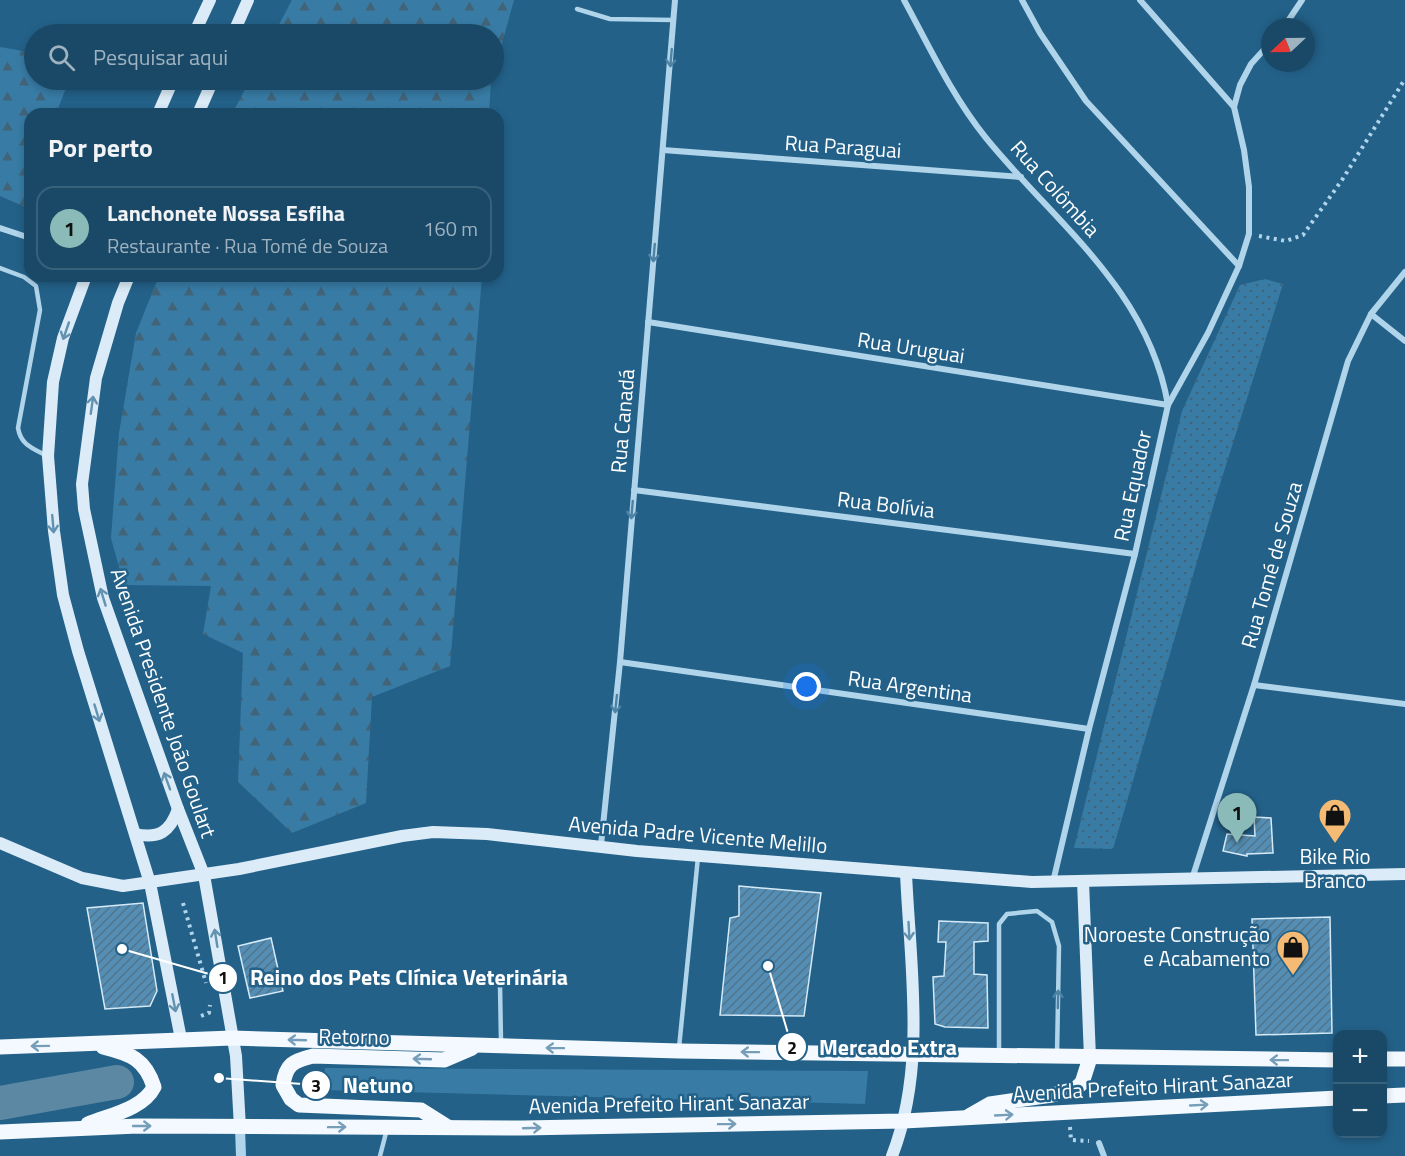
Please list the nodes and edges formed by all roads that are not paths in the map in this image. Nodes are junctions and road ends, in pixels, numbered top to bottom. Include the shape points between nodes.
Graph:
1 (210, 0) edge
2 (248, 0) edge
3 (675, 0) edge
4 (904, 0) edge
5 (1022, 0) edge
6 (1140, 0) edge
7 (1302, 0) edge
8 (577, 9) dead end
9 (1290, 18) edge
10 (674, 20) junction
11 (199, 24) edge
12 (237, 24) edge
13 (1261, 53) edge
14 (169, 90) edge
15 (209, 90) edge
16 (1234, 107) junction
17 (161, 108) edge
18 (201, 108) edge
19 (663, 150) junction
20 (1021, 177) junction
21 (0, 228) edge
22 (24, 236) edge
23 (1239, 266) junction
24 (0, 268) edge
25 (1405, 272) edge
26 (24, 277) edge
27 (31, 282) edge
28 (84, 282) edge
29 (127, 282) edge
30 (1371, 314) junction
31 (648, 322) junction
32 (1405, 341) edge
33 (1168, 405) junction
34 (48, 456) junction
35 (634, 490) junction
36 (1135, 554) junction
37 (620, 662) junction
38 (1254, 685) junction
39 (1405, 704) edge
40 (1089, 729) junction
41 (178, 809) junction
42 (135, 834) junction
43 (0, 843) edge
44 (601, 845) junction
45 (698, 856) junction
46 (906, 873) junction
47 (1405, 874) edge
48 (204, 875) junction
49 (1192, 879) junction
50 (1083, 881) junction
51 (1053, 883) junction
52 (150, 884) junction
53 (500, 985) dead end
54 (232, 1038) junction
55 (181, 1039) junction
56 (79, 1046) junction
57 (478, 1046) junction
58 (0, 1047) edge
59 (501, 1047) junction
60 (679, 1051) junction
61 (913, 1054) junction
62 (999, 1057) junction
63 (1057, 1058) junction
64 (1090, 1058) junction
65 (1387, 1059) edge
66 (1405, 1059) edge
67 (1333, 1060) edge
68 (1405, 1095) edge
69 (1387, 1096) edge
70 (1333, 1098) edge
71 (967, 1117) junction
72 (904, 1121) junction
73 (387, 1126) junction
74 (449, 1127) junction
75 (77, 1128) junction
76 (240, 1128) junction
77 (0, 1132) edge
78 (1099, 1143) road end
79 (241, 1156) edge
80 (380, 1156) edge
81 (892, 1156) edge
82 (1104, 1156) edge

1 - 11 main road
2 - 12 main road
3 - 10 street, Rua Canadá
4 - 20 street, Rua Colômbia via 949,83 985,137
5 - 23 street via 1086,100
6 - 16 street
7 - 9 street
8 - 10 lane via 610,19
10 -> 19 street, Rua Canadá
13 - 16 street via 1240,86
14 - 17 main road
15 - 18 main road
16 - 23 street, Rua Equador via 1249,186 1249,234
19 - 20 street, Rua Paraguai
19 -> 31 street, Rua Canadá
20 - 33 street, Rua Colômbia via 1110,275 1136,314 1163,379
21 - 22 street
23 - 33 street, Rua Equador
24 - 26 lane
25 - 30 street, Rua Tomé de Souza
27 - 34 lane via 36,286 40,310 18,428 28,447
28 -> 34 main road via 63,339 53,382
41 -> 29 main road, Avenida Presidente João Goulart via 103,598 84,509 82,484 96,378
30 - 32 street
30 - 38 street, Rua Tomé de Souza via 1348,361
31 - 33 street, Rua Uruguai
31 - 35 street, Rua Canadá
33 - 36 street, Rua Equador
34 -> 42 main road via 63,595
35 - 36 street, Rua Bolívia
35 -> 37 street, Rua Canadá
36 - 40 street, Rua Equador
37 - 40 street, Rua Argentina
37 -> 44 street, Rua Canadá
38 - 39 street
38 - 49 street, Rua Tomé de Souza
40 - 51 street, Rua Equador
41 - 42 main road via 171,827 162,834
41 - 48 main road, Avenida Presidente João Goulart
42 - 52 main road
43 - 52 main road, Avenida Padre Vicente Melillo via 82,878 123,886
44 - 45 main road, Avenida Padre Vicente Melillo
44 - 48 main road, Avenida Padre Vicente Melillo via 433,832
45 - 46 main road, Avenida Padre Vicente Melillo
45 - 60 lane
46 - 51 main road, Avenida Padre Vicente Melillo
46 -> 61 main road
47 - 49 main road, Avenida Padre Vicente Melillo
48 - 52 main road, Avenida Padre Vicente Melillo
54 -> 48 main road, Avenida Presidente João Goulart
49 - 50 main road, Avenida Padre Vicente Melillo
50 - 51 main road, Avenida Padre Vicente Melillo
50 - 64 main road
52 -> 55 main road
53 - 59 lane
54 - 55 main road, Avenida Prefeito Hirant Sanazar
57 -> 54 main road, Avenida Prefeito Hirant Sanazar
54 - 76 main road, Avenida Presidente João Goulart
55 - 56 main road, Avenida Prefeito Hirant Sanazar
56 -> 58 main road, Avenida Prefeito Hirant Sanazar
56 - 75 main road via 105,1047 128,1056 148,1069 154,1087 149,1097 134,1106
57 - 59 main road, Avenida Prefeito Hirant Sanazar
57 -> 74 main road, Retorno via 444,1060 313,1056 295,1060 286,1067 283,1085 299,1105 421,1110
60 -> 59 main road, Avenida Prefeito Hirant Sanazar
61 -> 60 main road, Avenida Prefeito Hirant Sanazar
61 - 62 main road, Avenida Prefeito Hirant Sanazar
61 - 72 main road
62 - 63 main road, Avenida Prefeito Hirant Sanazar
63 -> 62 lane via 1059,946 1052,922 1037,911 1007,914 999,924
63 - 64 main road, Avenida Prefeito Hirant Sanazar
67 -> 64 main road, Avenida Prefeito Hirant Sanazar
64 - 71 main road via 1082,1083 1075,1089 990,1104
65 - 66 main road
68 - 69 main road
71 -> 70 main road, Avenida Prefeito Hirant Sanazar
71 - 72 main road, Avenida Prefeito Hirant Sanazar
74 -> 72 main road, Avenida Prefeito Hirant Sanazar
72 - 81 main road
73 - 74 main road, Avenida Prefeito Hirant Sanazar
76 -> 73 main road, Avenida Prefeito Hirant Sanazar
73 - 80 lane
75 -> 76 main road, Avenida Prefeito Hirant Sanazar
75 - 77 main road, Avenida Prefeito Hirant Sanazar
76 - 79 street
78 - 82 street

